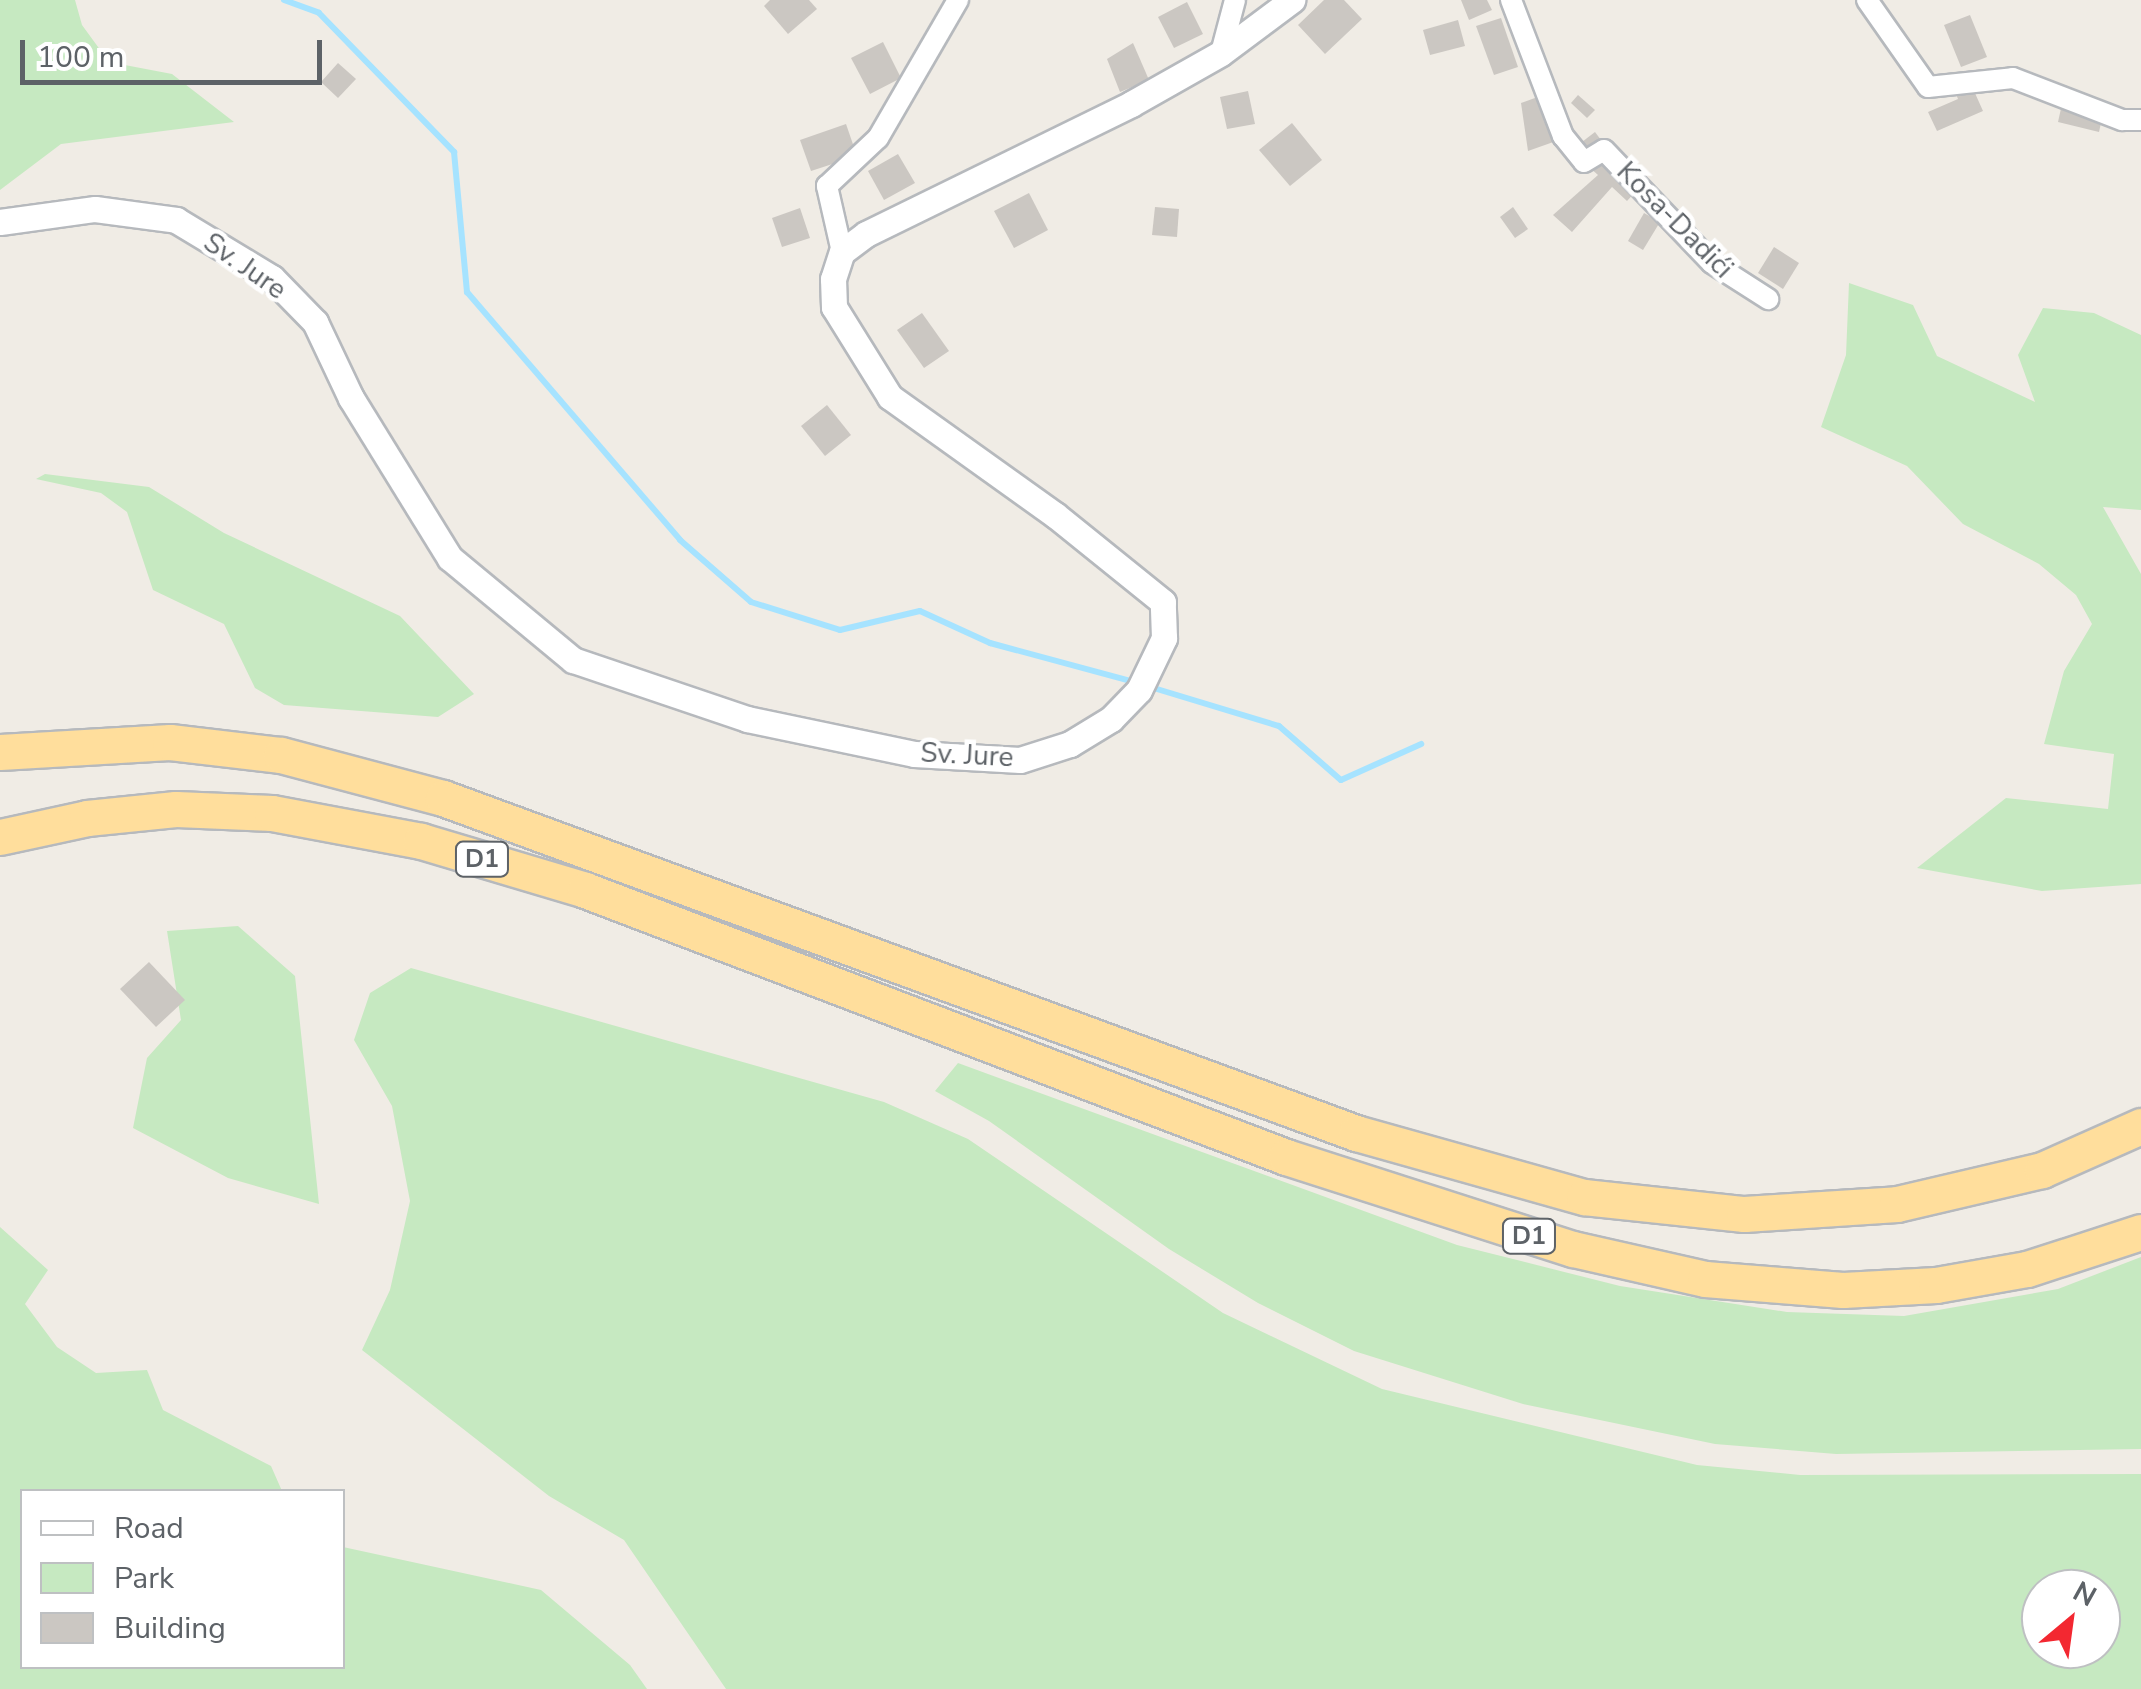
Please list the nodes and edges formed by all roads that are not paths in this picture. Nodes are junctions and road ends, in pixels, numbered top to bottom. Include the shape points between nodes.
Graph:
1 (958, 0) edge
2 (1236, 0) edge
3 (1292, 0) edge
4 (1511, 0) edge
5 (1867, 0) edge
6 (1220, 54) junction
7 (2141, 120) edge
8 (0, 222) edge
9 (842, 252) junction
10 (1768, 298) dead end
11 (0, 752) edge
12 (0, 837) edge
13 (2141, 1126) edge
14 (2141, 1232) edge

1 - 9 street via 878,138 826,186
2 - 6 street
3 - 6 street
4 - 10 street, Kosa-Dadići via 1563,136 1584,162 1604,150 1712,264
5 - 7 street via 1928,87 2013,78 2122,120
6 - 9 street
8 - 9 street, Sv. Jure via 94,210 176,220 272,278 316,322 351,398 450,558 573,660 746,719 914,754 1020,760 1070,744 1112,719 1144,682 1164,638 1163,602 890,397 834,307 833,279
11 - 13 highway, D1 via 170,742 281,755 443,798 1356,1132 1584,1198 1690,1212 1847,1210 1978,1188 2090,1154
12 - 14 highway, D1 via 87,818 176,810 272,813 420,841 585,890 1304,1163 1573,1249 1705,1279 1844,1290 1936,1285 2027,1269

